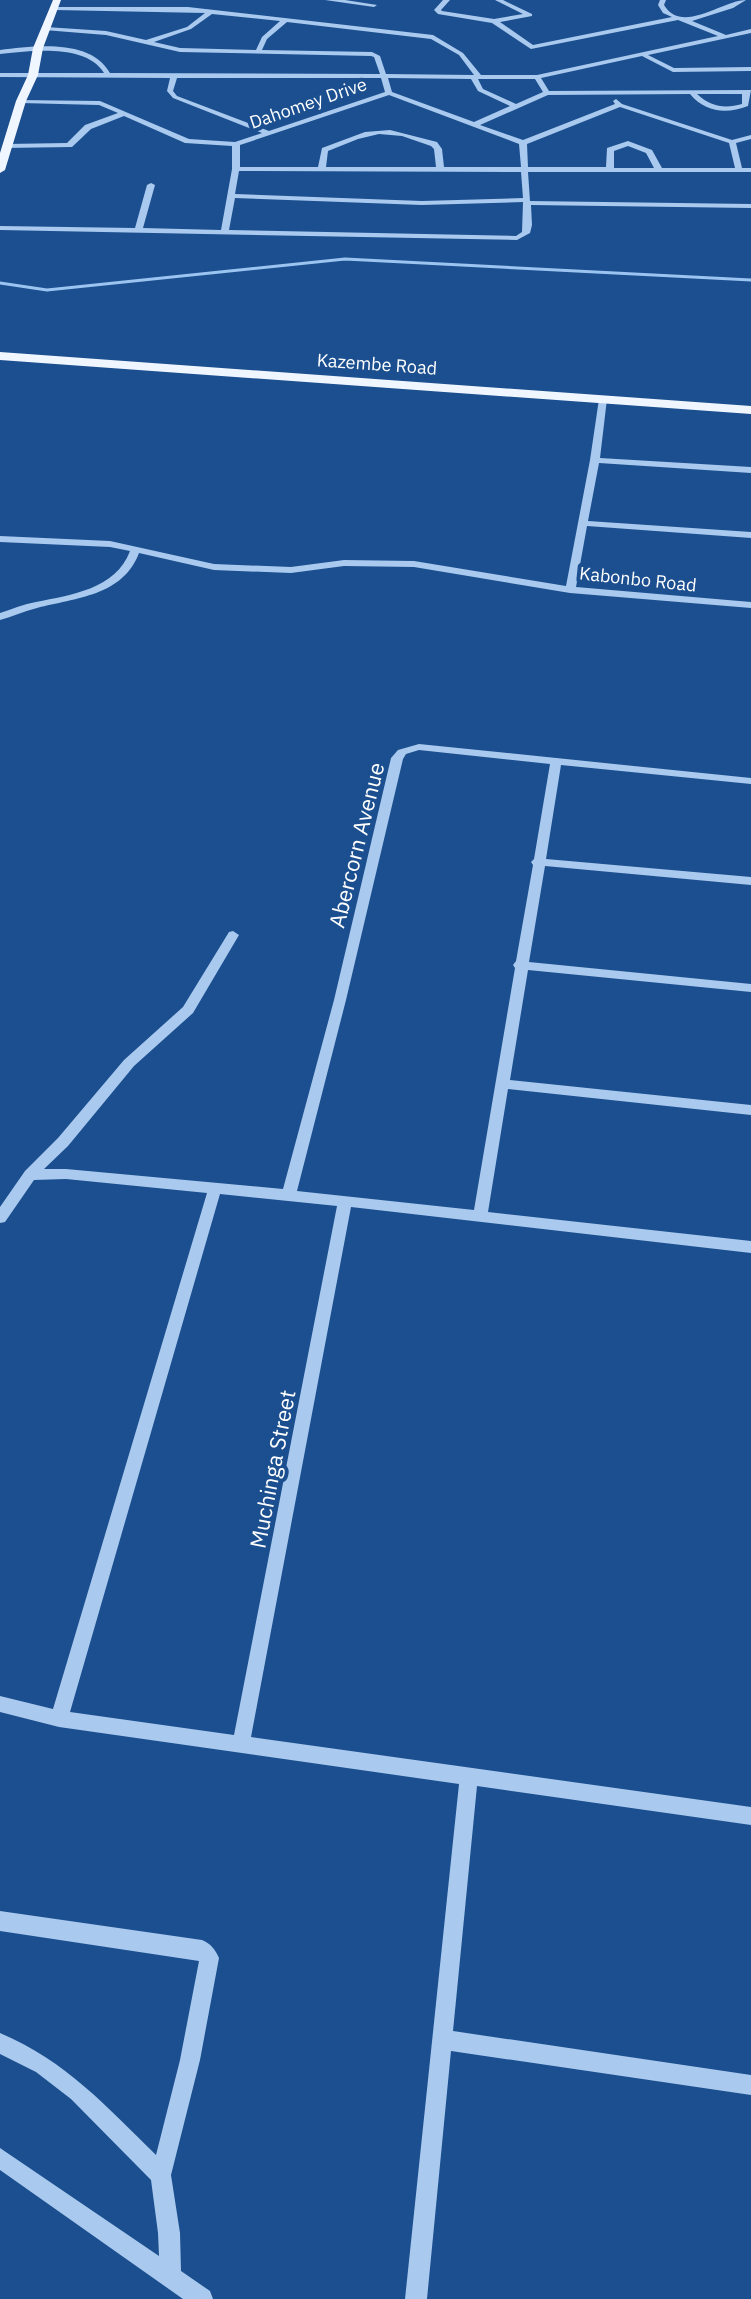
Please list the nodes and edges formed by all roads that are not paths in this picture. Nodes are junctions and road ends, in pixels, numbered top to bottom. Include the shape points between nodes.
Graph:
1 (328, 0) edge
2 (447, 0) edge
3 (498, 0) edge
4 (663, 0) edge
5 (743, 0) edge
6 (376, 2) edge
7 (56, 4) edge
8 (120, 4) edge
9 (211, 11) junction
10 (365, 12) dead end
11 (357, 19) dead end
12 (681, 19) junction
13 (285, 21) junction
14 (494, 21) junction
15 (349, 27) junction
16 (46, 29) junction
17 (751, 31) edge
18 (736, 35) junction
19 (726, 37) junction
20 (751, 41) edge
21 (148, 42) junction
22 (38, 49) junction
23 (0, 52) edge
24 (258, 52) junction
25 (645, 56) junction
26 (751, 69) edge
27 (0, 75) edge
28 (33, 75) junction
29 (108, 75) junction
30 (174, 75) junction
31 (385, 76) junction
32 (476, 77) junction
33 (537, 77) junction
34 (691, 91) junction
35 (608, 92) junction
36 (748, 92) edge
37 (389, 93) junction
38 (547, 93) junction
39 (21, 101) junction
40 (620, 105) junction
41 (517, 107) junction
42 (123, 114) junction
43 (476, 124) junction
44 (268, 133) junction
45 (751, 137) edge
46 (732, 142) junction
47 (523, 143) junction
48 (236, 144) junction
49 (6, 146) junction
50 (440, 167) junction
51 (322, 168) junction
52 (526, 168) junction
53 (0, 169) edge
54 (236, 169) junction
55 (610, 169) junction
56 (659, 169) junction
57 (739, 169) junction
58 (751, 170) edge
59 (151, 185) dead end
60 (233, 196) junction
61 (526, 202) junction
62 (751, 206) edge
63 (0, 228) edge
64 (139, 229) junction
65 (225, 232) junction
66 (0, 356) edge
67 (603, 399) junction
68 (751, 410) edge
69 (595, 460) junction
70 (751, 470) edge
71 (582, 523) junction
72 (751, 535) edge
73 (0, 539) edge
74 (136, 548) junction
75 (570, 590) junction
76 (751, 605) edge
77 (0, 617) edge
78 (556, 762) junction
79 (751, 781) edge
80 (537, 862) junction
81 (751, 881) edge
82 (233, 935) dead end
83 (519, 965) junction
84 (751, 988) edge
85 (504, 1084) junction
86 (751, 1110) edge
87 (30, 1175) junction
88 (215, 1188) junction
89 (289, 1195) junction
90 (345, 1202) junction
91 (0, 1218) edge
92 (480, 1218) junction
93 (751, 1247) edge
94 (0, 1704) edge
95 (59, 1719) junction
96 (241, 1744) junction
97 (469, 1776) junction
98 (751, 1816) edge
99 (0, 1921) edge
100 (441, 2039) junction
101 (0, 2043) edge
102 (751, 2085) edge
103 (0, 2158) edge
104 (161, 2175) junction
105 (170, 2277) junction
106 (202, 2299) edge
107 (416, 2299) edge

1 - 6 street
2 - 14 street via 437,10 440,13
3 - 14 street via 530,15
4 - 12 street via 662,9
5 - 12 street
6 - 10 street
7 - 8 street
7 - 16 main road
8 - 9 street
9 - 13 street
9 - 21 street via 189,28
11 - 15 street
12 - 14 street via 539,47 531,47
12 - 19 street
13 - 15 street
13 - 24 street via 264,38
15 - 32 street via 441,39 472,64
16 - 21 street
16 - 22 main road
17 - 18 street
18 - 19 street
18 - 20 street
19 - 25 street
21 - 24 street via 180,50
22 - 23 street
22 - 28 main road
22 - 29 street via 90,56 100,60
24 - 31 street via 372,54
25 - 26 street via 673,70
25 - 33 street
27 - 28 street
28 - 29 street
28 - 39 main road
29 - 30 street
30 - 31 street
30 - 44 street via 170,91 175,97
31 - 32 street
31 - 37 street
32 - 33 street
32 - 41 street via 480,90
33 - 38 street
34 - 35 street
34 - 36 street
34 - 36 street via 704,105 727,109 746,105
35 - 38 street
35 - 40 street
37 - 43 street
37 - 44 street, Dahomey Drive
38 - 41 street
39 - 42 street via 100,103
39 - 49 main road
40 - 46 street
40 - 47 street
41 - 43 street
42 - 48 street via 188,141
42 - 49 street via 88,127 69,145
43 - 47 street
44 - 48 street, Dahomey Drive
45 - 46 street
46 - 57 street
47 - 52 street
48 - 54 street
49 - 53 main road
50 - 51 street
50 - 51 street via 434,144 386,130 325,150
50 - 52 street
51 - 54 street
52 - 55 street
52 - 61 street
54 - 60 street
55 - 56 street
55 - 56 street via 610,150 628,143 649,152
56 - 57 street
57 - 58 street
59 - 64 street
60 - 61 street
60 - 65 street
61 - 62 street
61 - 65 street via 528,225 517,238
63 - 64 street
64 - 65 street
66 - 67 main road, Kazembe Road
67 - 68 main road, Kazembe Road
67 - 69 street, Kabonbo Road
69 - 70 street
69 - 71 street, Kabonbo Road
71 - 72 street
71 - 75 street, Kabonbo Road
73 - 74 street
74 - 75 street via 214,567 291,570 344,563 414,564
74 - 77 street via 129,567 101,588
75 - 76 street, Kabonbo Road
78 - 79 street, Abercorn Avenue
78 - 80 street
78 - 89 street, Abercorn Avenue via 419,747 397,758
80 - 81 street
80 - 83 street
82 - 87 street via 188,1010 129,1063
83 - 84 street
83 - 85 street
85 - 86 street
85 - 92 street
87 - 88 street
87 - 91 street
88 - 89 street
88 - 95 street
89 - 90 street
90 - 92 street
90 - 96 street, Muchinga Street
92 - 93 street
94 - 95 street
95 - 96 street
96 - 97 street
97 - 98 street
97 - 100 street
99 - 104 street via 202,1950 209,1958
100 - 102 street
100 - 107 street
101 - 104 street via 43,2065 78,2092
103 - 105 street
104 - 105 street
105 - 106 street

